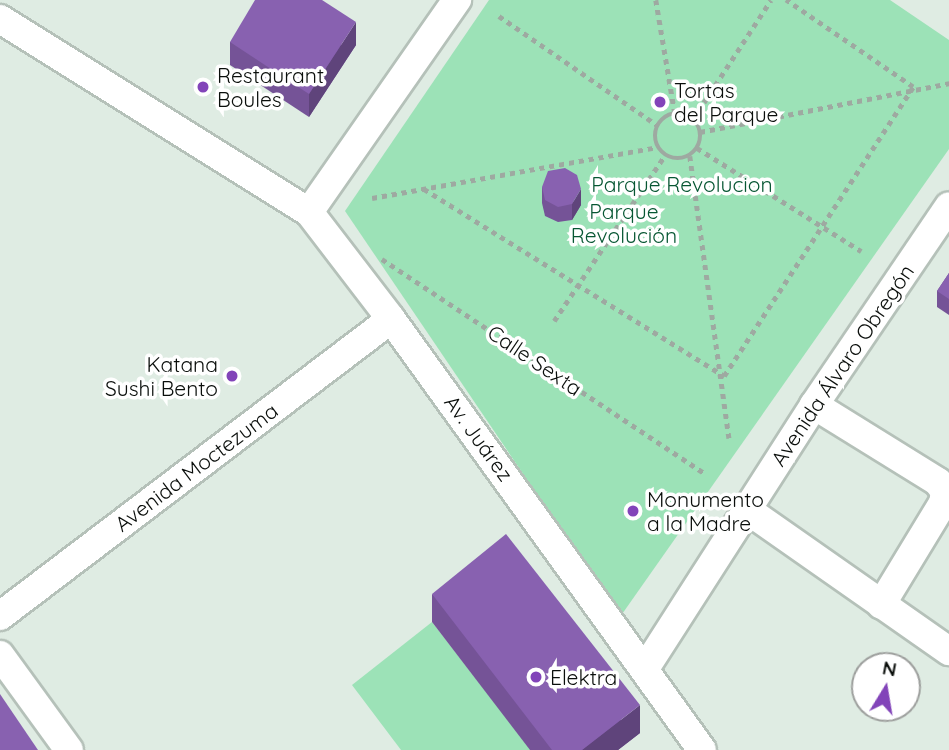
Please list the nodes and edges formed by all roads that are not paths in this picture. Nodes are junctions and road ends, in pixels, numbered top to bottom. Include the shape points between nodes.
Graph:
1 (457, 0) edge
2 (0, 19) edge
3 (949, 206) edge
4 (309, 212) junction
5 (391, 319) junction
6 (814, 405) junction
7 (746, 509) junction
8 (881, 605) junction
9 (0, 615) edge
10 (949, 650) edge
11 (0, 655) edge
12 (646, 667) junction
13 (692, 747) edge
14 (69, 750) edge

1 - 4 street
2 - 4 street
3 - 6 street, Avenida Álvaro Obregón
4 - 5 street, Av. Juárez
5 - 9 street, Avenida Moctezuma
5 - 12 street, Av. Juárez
6 - 7 street, Avenida Álvaro Obregón
6 - 8 street via 938,482 945,492 943,503
7 - 8 street
7 - 12 street, Avenida Álvaro Obregón
8 - 10 street
11 - 14 street
12 - 13 street, Av. Juárez

